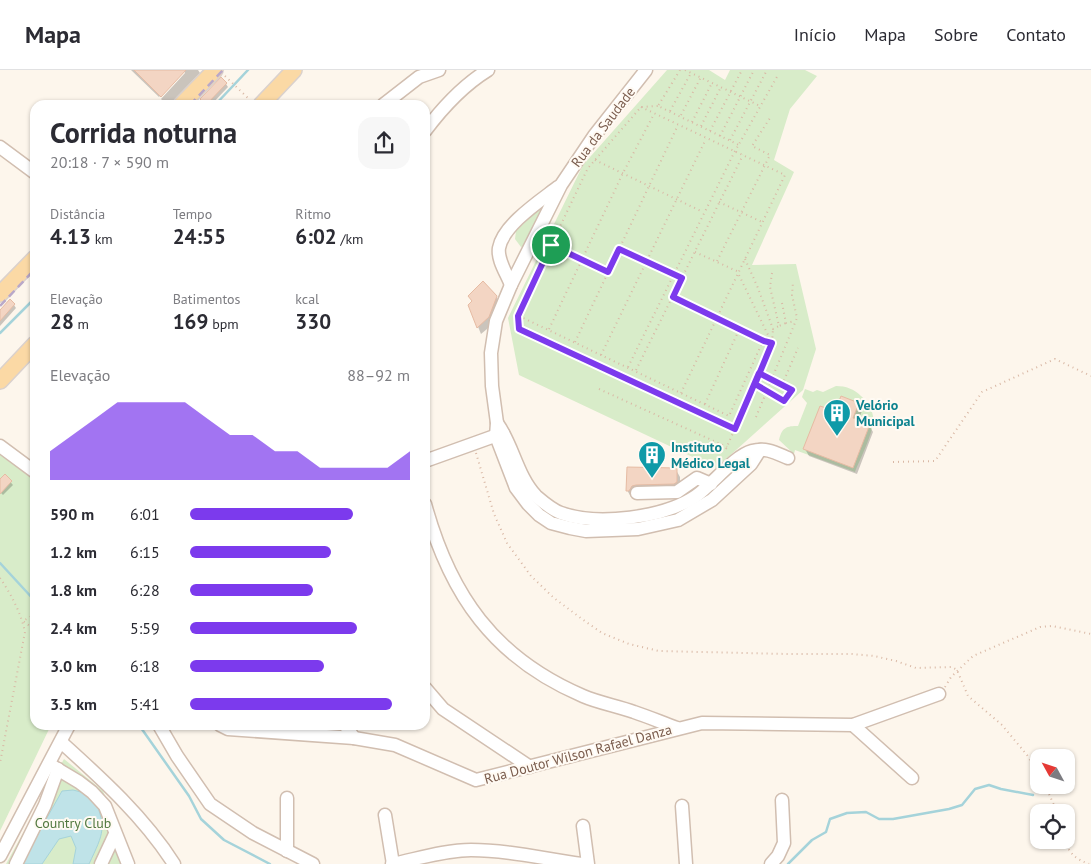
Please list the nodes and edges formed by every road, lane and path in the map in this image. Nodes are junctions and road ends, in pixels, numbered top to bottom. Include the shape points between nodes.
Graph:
1 (294, 70) edge
2 (439, 70) edge
3 (488, 70) edge
4 (646, 70) edge
5 (680, 70) edge
6 (685, 70) edge
7 (742, 70) edge
8 (754, 70) edge
9 (766, 70) edge
10 (218, 71) edge
11 (691, 73) junction
12 (778, 76) dead end
13 (701, 78) junction
14 (712, 83) junction
15 (721, 87) junction
16 (731, 92) junction
17 (741, 97) junction
18 (186, 100) edge
19 (253, 100) edge
20 (257, 100) edge
21 (389, 100) edge
22 (750, 101) junction
23 (658, 106) junction
24 (760, 106) junction
25 (641, 108) junction
26 (670, 111) junction
27 (654, 114) junction
28 (680, 116) junction
29 (770, 118) dead end
30 (692, 122) junction
31 (430, 124) edge
32 (678, 125) junction
33 (701, 126) junction
34 (710, 131) junction
35 (720, 136) junction
36 (706, 139) junction
37 (730, 140) junction
38 (739, 145) junction
39 (0, 147) edge
40 (734, 152) junction
41 (743, 155) junction
42 (595, 160) junction
43 (764, 165) junction
44 (30, 169) edge
45 (622, 174) junction
46 (561, 185) junction
47 (648, 186) junction
48 (677, 199) junction
49 (720, 202) junction
50 (704, 212) junction
51 (741, 212) junction
52 (762, 222) junction
53 (535, 236) junction
54 (551, 245) junction
55 (619, 249) junction
56 (695, 251) junction
57 (582, 259) junction
58 (744, 259) junction
59 (717, 261) junction
60 (646, 262) junction
61 (30, 263) edge
62 (608, 272) junction
63 (738, 272) junction
64 (772, 273) dead end
65 (673, 274) junction
66 (682, 278) junction
67 (793, 282) dead end
68 (511, 285) junction
69 (0, 294) edge
70 (673, 297) junction
71 (782, 303) dead end
72 (518, 316) junction
73 (716, 319) junction
74 (796, 321) junction
75 (786, 324) junction
76 (779, 326) junction
77 (773, 329) junction
78 (548, 330) junction
79 (739, 330) junction
80 (764, 341) junction
81 (575, 343) junction
82 (772, 343) junction
83 (798, 348) dead end
84 (30, 349) edge
85 (601, 355) junction
86 (628, 367) junction
87 (636, 371) junction
88 (759, 373) junction
89 (1091, 376) edge
90 (772, 378) junction
91 (0, 381) edge
92 (755, 384) junction
93 (782, 385) junction
94 (599, 389) dead end
95 (766, 390) junction
96 (681, 393) junction
97 (705, 404) junction
98 (756, 417) dead end
99 (735, 429) junction
100 (499, 430) junction
101 (474, 443) junction
102 (0, 446) edge
103 (430, 458) edge
104 (788, 458) dead end
105 (746, 460) junction
106 (892, 462) dead end
107 (30, 468) edge
108 (711, 484) junction
109 (637, 493) dead end
110 (430, 523) edge
111 (0, 578) edge
112 (30, 617) edge
113 (23, 622) junction
114 (30, 627) edge
115 (1091, 634) edge
116 (957, 670) junction
117 (430, 694) edge
118 (938, 694) joint
119 (854, 725) junction
120 (677, 728) junction
121 (67, 730) edge
122 (162, 730) edge
123 (242, 730) edge
124 (348, 730) edge
125 (354, 738) junction
126 (61, 742) junction
127 (1030, 760) edge
128 (0, 763) edge
129 (53, 767) junction
130 (530, 767) junction
131 (912, 778) dead end
132 (287, 798) dead end
133 (782, 800) dead end
134 (682, 806) dead end
135 (385, 815) dead end
136 (583, 826) dead end
137 (115, 834) junction
138 (1068, 849) edge
139 (287, 851) junction
140 (0, 856) edge
141 (16, 864) edge
142 (101, 864) edge
143 (128, 864) edge
144 (174, 864) edge
145 (312, 864) edge
146 (392, 864) edge
147 (582, 864) edge
148 (588, 864) edge
149 (686, 864) edge
150 (770, 864) edge
151 (1089, 864) edge

1 - 20 main road
2 - 21 street via 419,77
3 - 31 street via 457,93
4 - 46 street, Rua da Saudade via 594,136
5 - 23 path
6 - 11 path
7 - 16 path
8 - 17 path
9 - 22 path
10 - 18 main road
10 - 19 path
11 - 13 path
11 - 26 path
12 - 24 path
13 - 14 path
13 - 28 path
14 - 15 path
14 - 30 path
15 - 16 path
15 - 33 path
16 - 17 path
16 - 34 path
17 - 22 path
17 - 35 path
22 - 24 path
22 - 37 path
23 - 25 path
23 - 26 path
24 - 38 path
25 - 27 path
25 - 42 path
26 - 28 path
27 - 32 path
27 - 45 path
28 - 30 path
29 - 43 path via 752,146 770,155
30 - 33 path
32 - 36 path
32 - 47 path
33 - 34 path
34 - 35 path
35 - 37 path
36 - 40 path
36 - 48 path
37 - 38 path
38 - 40 path
39 - 44 street
40 - 41 path
40 - 50 path
41 - 43 path
41 - 49 path
42 - 45 path
42 - 54 path via 588,168
43 - 51 path
43 - 52 path via 785,175
45 - 47 path
45 - 57 path
46 - 53 street, Rua da Saudade
46 - 68 street, Rua da Saudade via 515,222 505,235 499,248 500,259
47 - 48 path
47 - 55 path
48 - 50 path
48 - 60 path
49 - 51 path
49 - 56 path
50 - 65 path
51 - 52 path
51 - 59 path
52 - 58 path
53 - 54 path
53 - 68 street, Rua da Saudade
54 - 57 path
54 - 72 path
55 - 60 path
55 - 62 path
56 - 59 path
56 - 66 path
57 - 62 path
57 - 78 path
58 - 63 path
58 - 77 path
59 - 63 path
60 - 65 path
60 - 85 path
61 - 69 main road
62 - 81 path
63 - 73 path
63 - 82 path
64 - 76 path via 770,287
65 - 66 path
65 - 86 path
66 - 70 path
67 - 74 path
68 - 100 street, Rua da Saudade via 496,321 491,353
70 - 73 path
70 - 87 path
71 - 75 path
72 - 78 path
72 - 99 path via 519,329
73 - 79 path
73 - 96 path
74 - 75 path
74 - 90 path
75 - 76 path
76 - 77 path
77 - 82 path
78 - 81 path
79 - 80 path
79 - 97 path
80 - 82 path
80 - 97 path via 729,416
81 - 85 path
82 - 88 path
83 - 93 path
84 - 91 main road
85 - 86 path
86 - 87 path
87 - 96 path
88 - 90 path
88 - 92 path
89 - 106 path via 1054,359 982,392 934,461
90 - 93 path
90 - 95 path
92 - 95 path
92 - 99 path
93 - 95 path via 792,390 784,401
94 - 99 path via 727,448
95 - 98 path
96 - 97 path
100 - 101 street
100 - 105 street, Rua da Saudade via 516,488 528,504 551,522 586,530 638,529 678,520 712,500
100 - 108 street, Rua da Saudade via 528,485 536,496 559,513 608,520 654,513 688,500
101 - 103 street
101 - 116 path via 494,514 507,544 530,576 602,633 659,651 852,654 889,659 916,668 952,667
102 - 107 street
104 - 105 street, Rua da Saudade via 771,450 760,450 748,452
105 - 108 street, Rua da Saudade
108 - 109 street via 697,478 677,492
110 - 120 street via 450,575 470,608 496,640 529,666 584,697
111 - 113 path
112 - 113 path
113 - 114 path
113 - 128 path via 24,642
115 - 116 path via 1052,626 1040,627 973,656
116 - 118 path via 943,692
116 - 127 path via 968,696 1002,725
117 - 130 street via 443,709
118 - 119 street, Rua Doutor Wilson Rafael Danza
119 - 120 street, Rua Doutor Wilson Rafael Danza via 702,723
119 - 131 street
120 - 130 street, Rua Doutor Wilson Rafael Danza
121 - 126 street
122 - 139 street via 210,804
123 - 125 street, Rua Doutor Wilson Rafael Danza
124 - 125 street
125 - 130 street, Rua Doutor Wilson Rafael Danza via 395,745 476,780
126 - 129 street
126 - 144 street via 132,810
129 - 137 street via 79,782 99,799 105,806
129 - 140 street
129 - 141 street via 45,805
132 - 139 street
133 - 150 street via 784,843
134 - 149 street
135 - 146 street
136 - 148 street
137 - 142 street
137 - 143 street
138 - 151 path
139 - 145 street
146 - 147 street via 470,850

